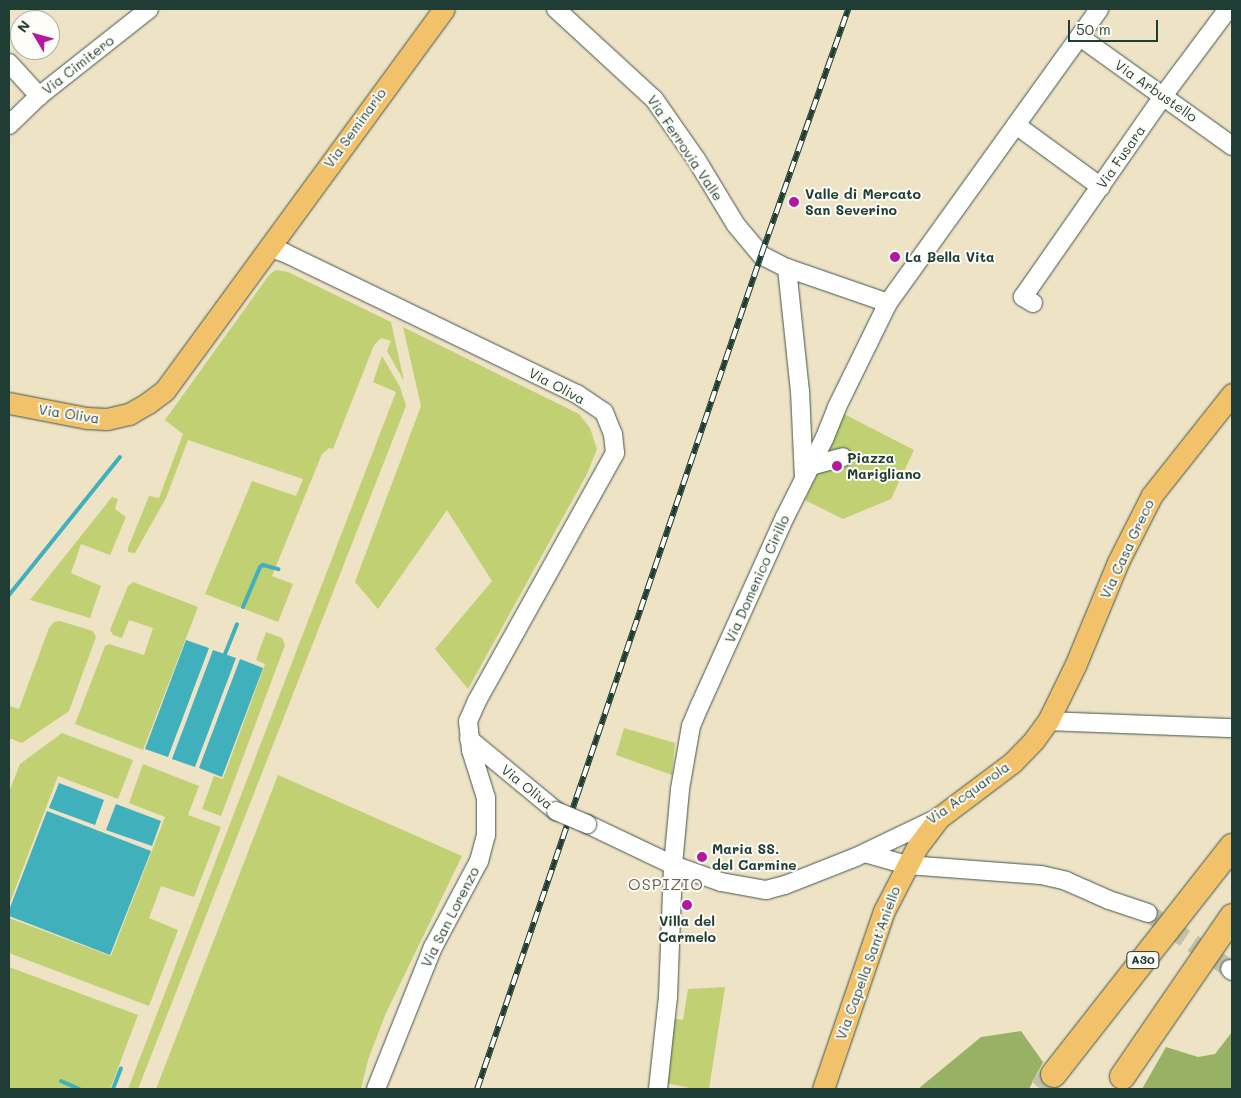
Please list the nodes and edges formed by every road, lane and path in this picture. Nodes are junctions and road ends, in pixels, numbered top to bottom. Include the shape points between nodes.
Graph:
1 (149, 9) edge
2 (444, 9) edge
3 (556, 9) edge
4 (1100, 9) edge
5 (1228, 9) edge
6 (1080, 37) junction
7 (9, 63) edge
8 (39, 96) junction
9 (1163, 96) junction
10 (9, 125) edge
11 (1016, 125) junction
12 (1232, 146) edge
13 (1100, 187) junction
14 (269, 248) junction
15 (787, 268) junction
16 (888, 302) junction
17 (1033, 303) dead end
18 (1232, 394) edge
19 (9, 403) edge
20 (843, 457) dead end
21 (807, 472) junction
22 (1048, 721) junction
23 (1232, 728) edge
24 (469, 740) junction
25 (940, 817) junction
26 (1232, 846) edge
27 (865, 853) junction
28 (673, 865) junction
29 (907, 865) junction
30 (1148, 913) tunnel mouth
31 (1232, 916) edge
32 (1053, 1074) tunnel mouth
33 (1122, 1076) dead end
34 (376, 1089) edge
35 (658, 1089) edge
36 (822, 1089) edge

1 - 8 street, Via Cimitero
2 - 14 main road, Via Seminario
3 - 15 street, Via Ferrovia Valle via 654,99 746,238 761,256
4 - 6 street, Via Domenico Cirillo
5 - 9 street, Via Fusara
6 - 9 street, Via Arbustello
6 - 11 street, Via Domenico Cirillo
7 - 8 street
8 - 10 street, Via Cimitero
9 - 12 street, Via Arbustello
9 - 13 street, Via Fusara
11 - 13 street
11 - 16 street, Via Domenico Cirillo
13 - 17 street, Via Fusara via 1023,297
14 - 19 main road, Via Oliva via 164,390 148,403 129,414 107,419
14 - 24 street, Via Oliva via 577,394 604,412 613,434 615,453 476,701 468,721
15 - 16 street, Via Ferrovia Valle
15 - 21 street
16 - 21 street, Via Domenico Cirillo
18 - 22 main road, Via Casa Greco via 1152,496 1118,562 1075,666
20 - 21 street
21 - 28 street, Via Domenico Cirillo via 691,726 680,789
22 - 23 street
22 - 25 main road, Via Acquarola via 1012,763
24 - 28 street, Via Oliva, bridge via 556,811
24 - 34 street, Via San Lorenzo via 486,798 486,835 478,861 433,947
25 - 27 street, Via Acquarola
25 - 29 main road, Via Capella Sant'Aniello via 916,847
26 - 32 highway, A30
27 - 28 street, Via Acquarola via 766,890 721,882
27 - 29 street
28 - 35 street, Via Domenico Cirillo via 668,997
29 - 30 street via 1041,875 1066,881
29 - 36 main road, Via Capella Sant'Aniello via 884,911
31 - 33 highway

